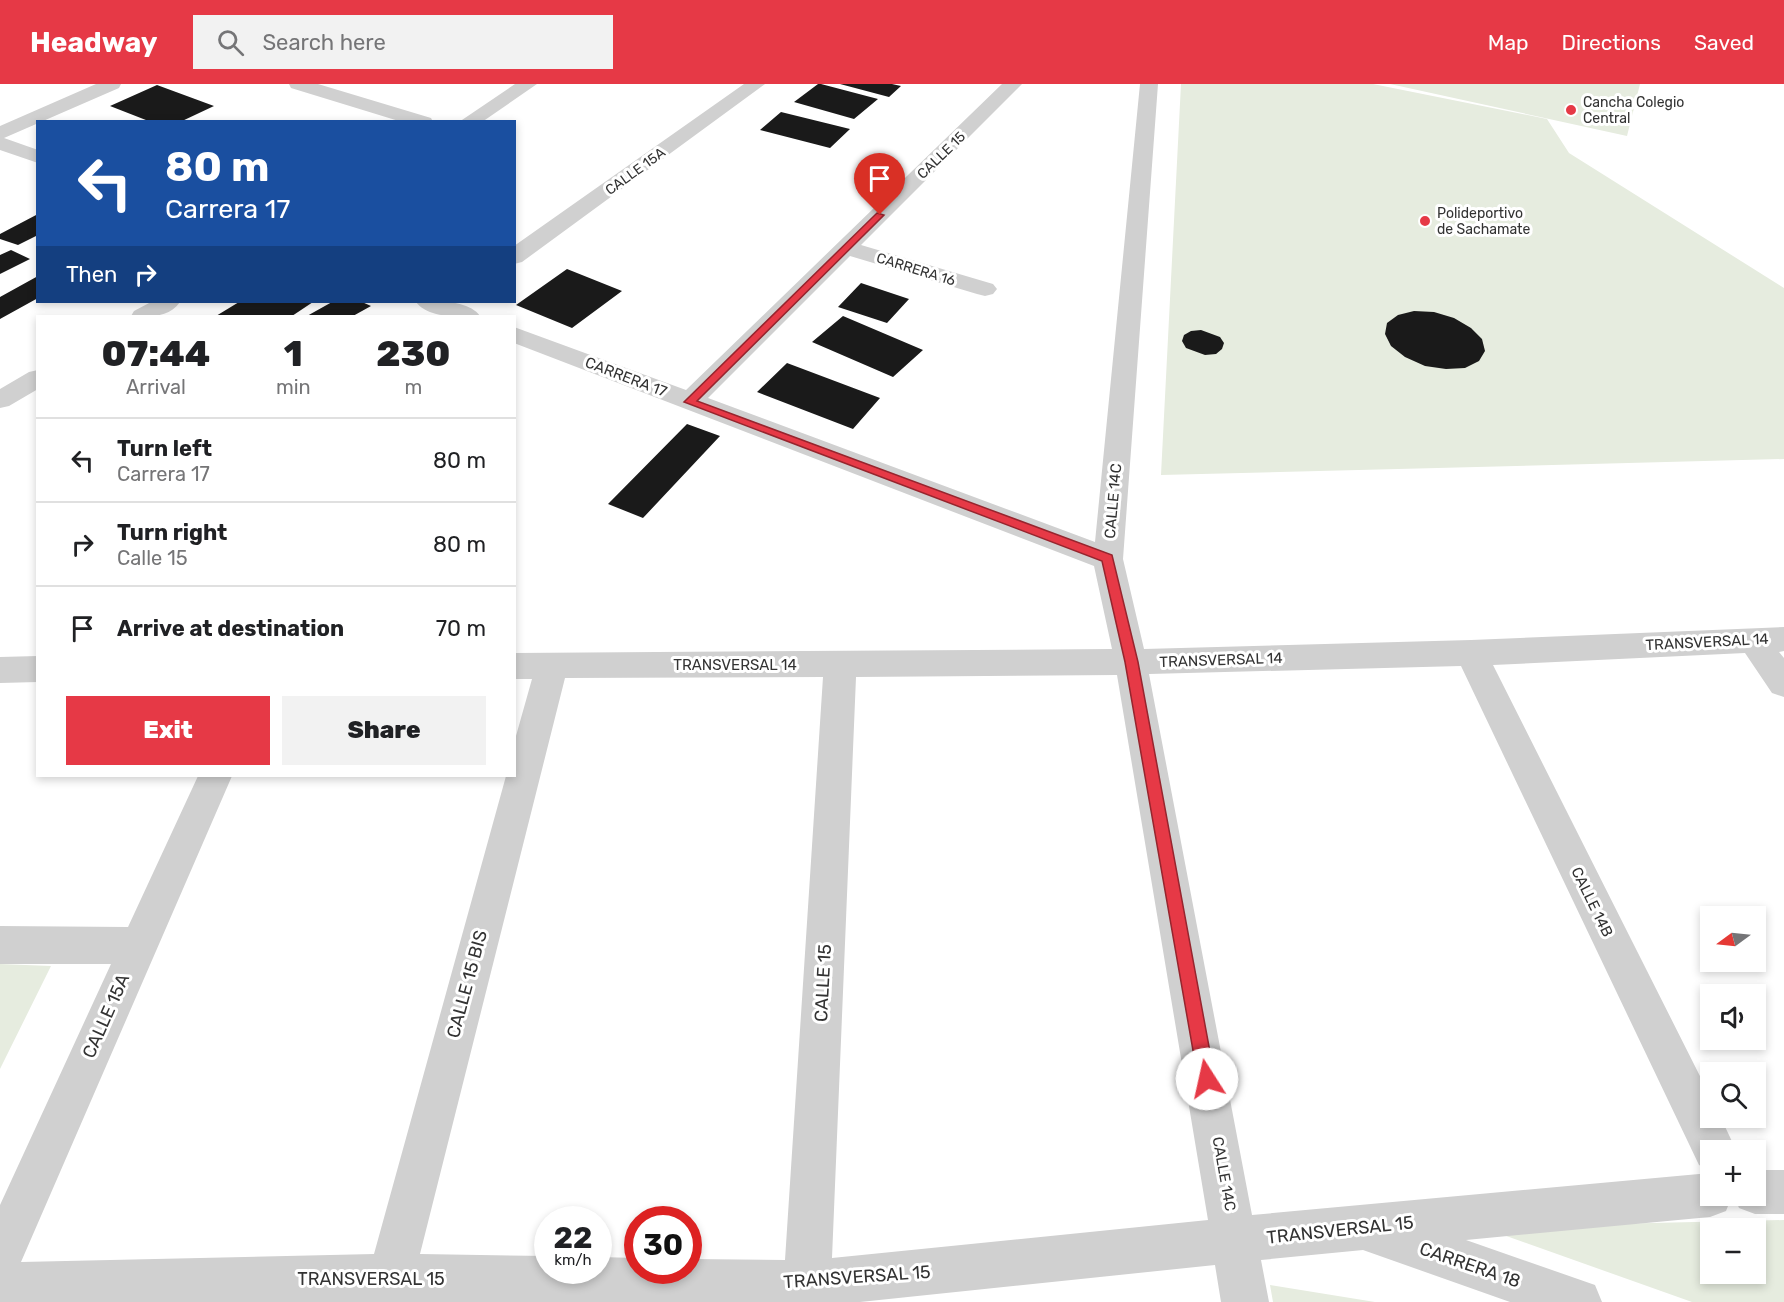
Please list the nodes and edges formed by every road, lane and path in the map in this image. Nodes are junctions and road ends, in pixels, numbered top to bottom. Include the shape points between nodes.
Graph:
1 (112, 84) edge
2 (298, 84) edge
3 (528, 84) edge
4 (756, 84) edge
5 (1013, 84) edge
6 (1149, 84) edge
7 (417, 120) edge
8 (471, 120) edge
9 (0, 133) edge
10 (0, 143) edge
11 (36, 156) edge
12 (846, 248) junction
13 (516, 256) edge
14 (985, 289) dead end
15 (166, 303) edge
16 (439, 307) edge
17 (145, 315) edge
18 (465, 315) edge
19 (516, 335) edge
20 (690, 402) junction
21 (1108, 558) junction
22 (1768, 639) edge
23 (1470, 653) junction
24 (1131, 662) junction
25 (840, 664) junction
26 (533, 666) edge
27 (36, 669) edge
28 (0, 670) edge
29 (1784, 684) edge
30 (516, 739) edge
31 (215, 777) edge
32 (507, 777) edge
33 (0, 945) edge
34 (137, 946) junction
35 (1709, 1140) edge
36 (1766, 1192) edge
37 (1784, 1192) edge
38 (1700, 1196) edge
39 (1361, 1227) junction
40 (1236, 1241) junction
41 (0, 1257) edge
42 (0, 1286) edge
43 (387, 1289) edge
44 (806, 1293) edge
45 (1245, 1302) edge
46 (1578, 1302) edge

1 - 9 street
2 - 7 street
3 - 8 street
4 - 13 street, CALLE 15A
5 - 12 street, CALLE 15
6 - 21 street, CALLE 14C
10 - 11 street
12 - 14 street, CARRERA 16
12 - 20 street, CALLE 15
15 - 17 street
16 - 18 street
19 - 20 street, CARRERA 17
20 - 21 street, CARRERA 17
21 - 24 street, CALLE 14C
22 - 23 street, TRANSVERSAL 14
22 - 29 street
23 - 24 street, TRANSVERSAL 14
23 - 35 street, CALLE 14B
24 - 25 street, TRANSVERSAL 14
24 - 40 street, CALLE 14C
25 - 26 street, TRANSVERSAL 14
25 - 44 street, CALLE 15
26 - 30 street, CALLE 15 BIS
27 - 28 street
31 - 34 street, CALLE 15A
32 - 43 street, CALLE 15 BIS
33 - 34 street
34 - 41 street, CALLE 15A
36 - 37 street
38 - 39 street, TRANSVERSAL 15
39 - 40 street, TRANSVERSAL 15
39 - 46 street, CARRERA 18
40 - 44 street, TRANSVERSAL 15
40 - 45 street, CALLE 14C
42 - 43 street, TRANSVERSAL 15
43 - 44 street, TRANSVERSAL 15

